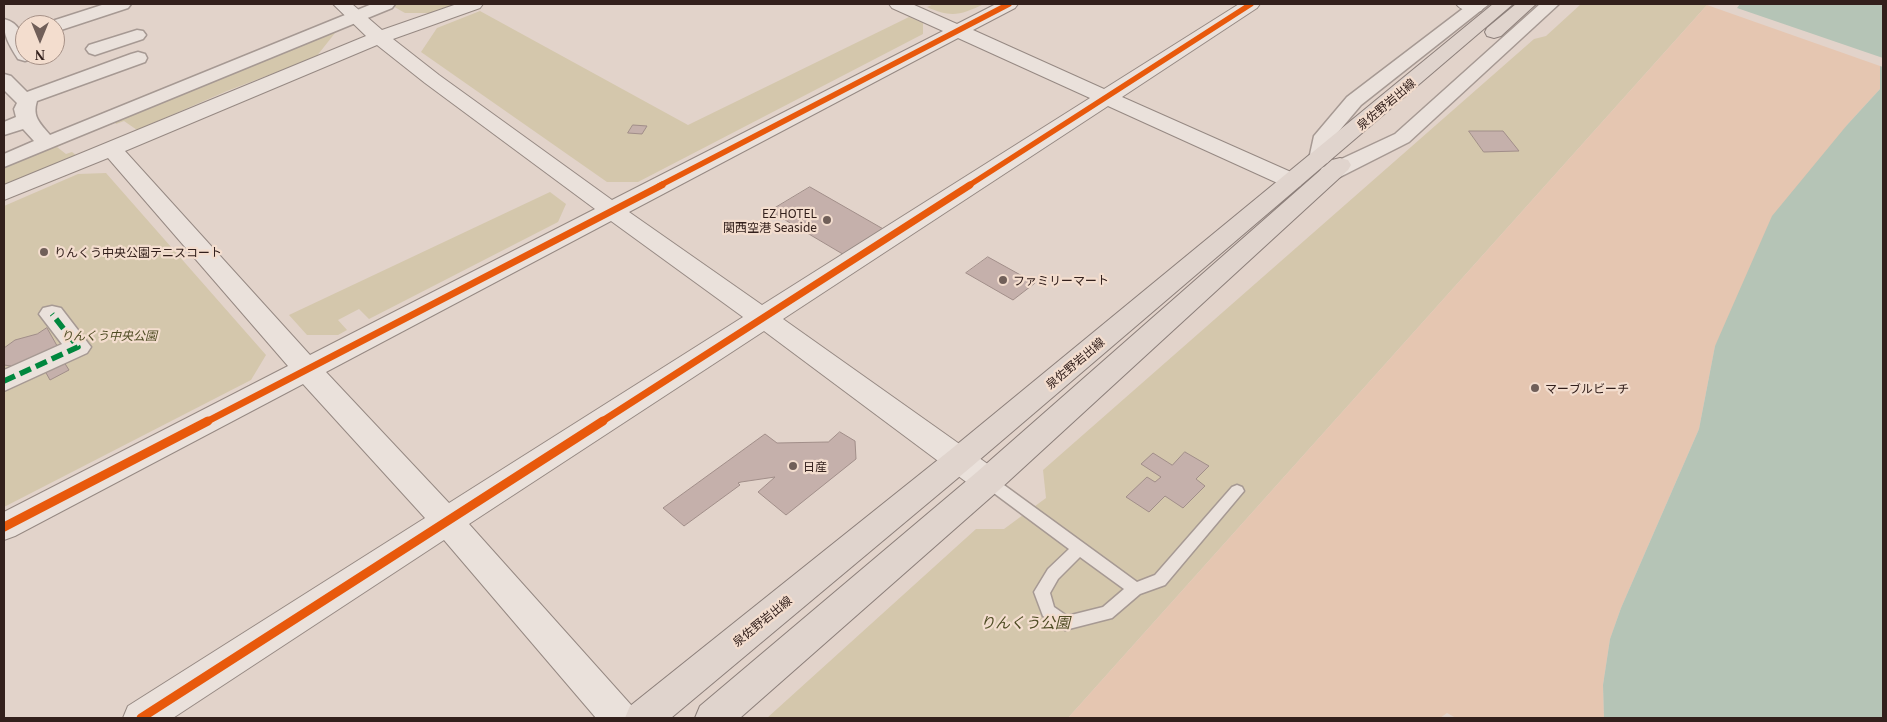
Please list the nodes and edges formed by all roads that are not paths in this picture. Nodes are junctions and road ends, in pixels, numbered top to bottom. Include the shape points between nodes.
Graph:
1 (122, 4) edge
2 (386, 4) edge
3 (474, 4) edge
4 (898, 4) edge
5 (1009, 4) edge
6 (1251, 4) edge
7 (1504, 4) edge
8 (1527, 4) edge
9 (1550, 4) edge
10 (1473, 5) edge
11 (349, 10) edge
12 (65, 23) edge
13 (4, 24) edge
14 (958, 30) junction
15 (138, 35) dead end
16 (15, 36) edge
17 (378, 38) junction
18 (15, 54) edge
19 (138, 58) dead end
20 (4, 65) edge
21 (115, 66) junction
22 (4, 80) edge
23 (1105, 97) junction
24 (24, 99) junction
25 (27, 120) junction
26 (84, 128) junction
27 (4, 129) edge
28 (46, 143) junction
29 (111, 148) junction
30 (4, 160) edge
31 (1325, 166) junction
32 (1292, 181) junction
33 (4, 193) edge
34 (610, 210) junction
35 (52, 314) dead end
36 (765, 318) junction
37 (306, 369) junction
38 (4, 381) edge
39 (960, 460) junction
40 (988, 481) junction
41 (1238, 491) dead end
42 (448, 522) junction
43 (4, 527) edge
44 (1078, 549) junction
45 (1135, 589) junction
46 (141, 718) edge
47 (620, 718) edge
48 (643, 718) edge
49 (713, 718) edge

1 - 12 street
2 - 11 street
3 - 17 street
4 - 14 street
5 - 14 street
6 - 23 street
7 - 31 main road, 泉佐野岩出線
8 - 31 main road, 泉佐野岩出線
9 - 31 street via 1402,138
10 - 31 street via 1354,101 1324,136
11 - 17 street
11 - 26 street
13 - 16 street
14 - 23 street
14 - 34 street
15 - 21 street via 92,46
17 - 29 street
17 - 34 street
18 - 20 street
19 - 21 street
21 - 24 street
22 - 24 street
23 - 32 street
23 - 36 street
24 - 25 street via 28,102 24,109
25 - 27 street
25 - 28 street
26 - 28 street
26 - 29 street
28 - 30 street
29 - 33 street
29 - 37 street
31 - 32 main road, 泉佐野岩出線
31 - 40 main road, 泉佐野岩出線
32 - 39 main road, 泉佐野岩出線
34 - 36 street
34 - 37 street
35 - 38 street via 78,347
36 - 39 street
36 - 42 street
37 - 42 street
37 - 43 street
39 - 40 street
39 - 48 main road, 泉佐野岩出線
40 - 44 lane
40 - 49 main road, 泉佐野岩出線
41 - 45 lane via 1160,580
42 - 46 street
42 - 47 street
44 - 45 lane
44 - 45 lane via 1053,574 1042,592 1048,611 1065,623 1107,613

